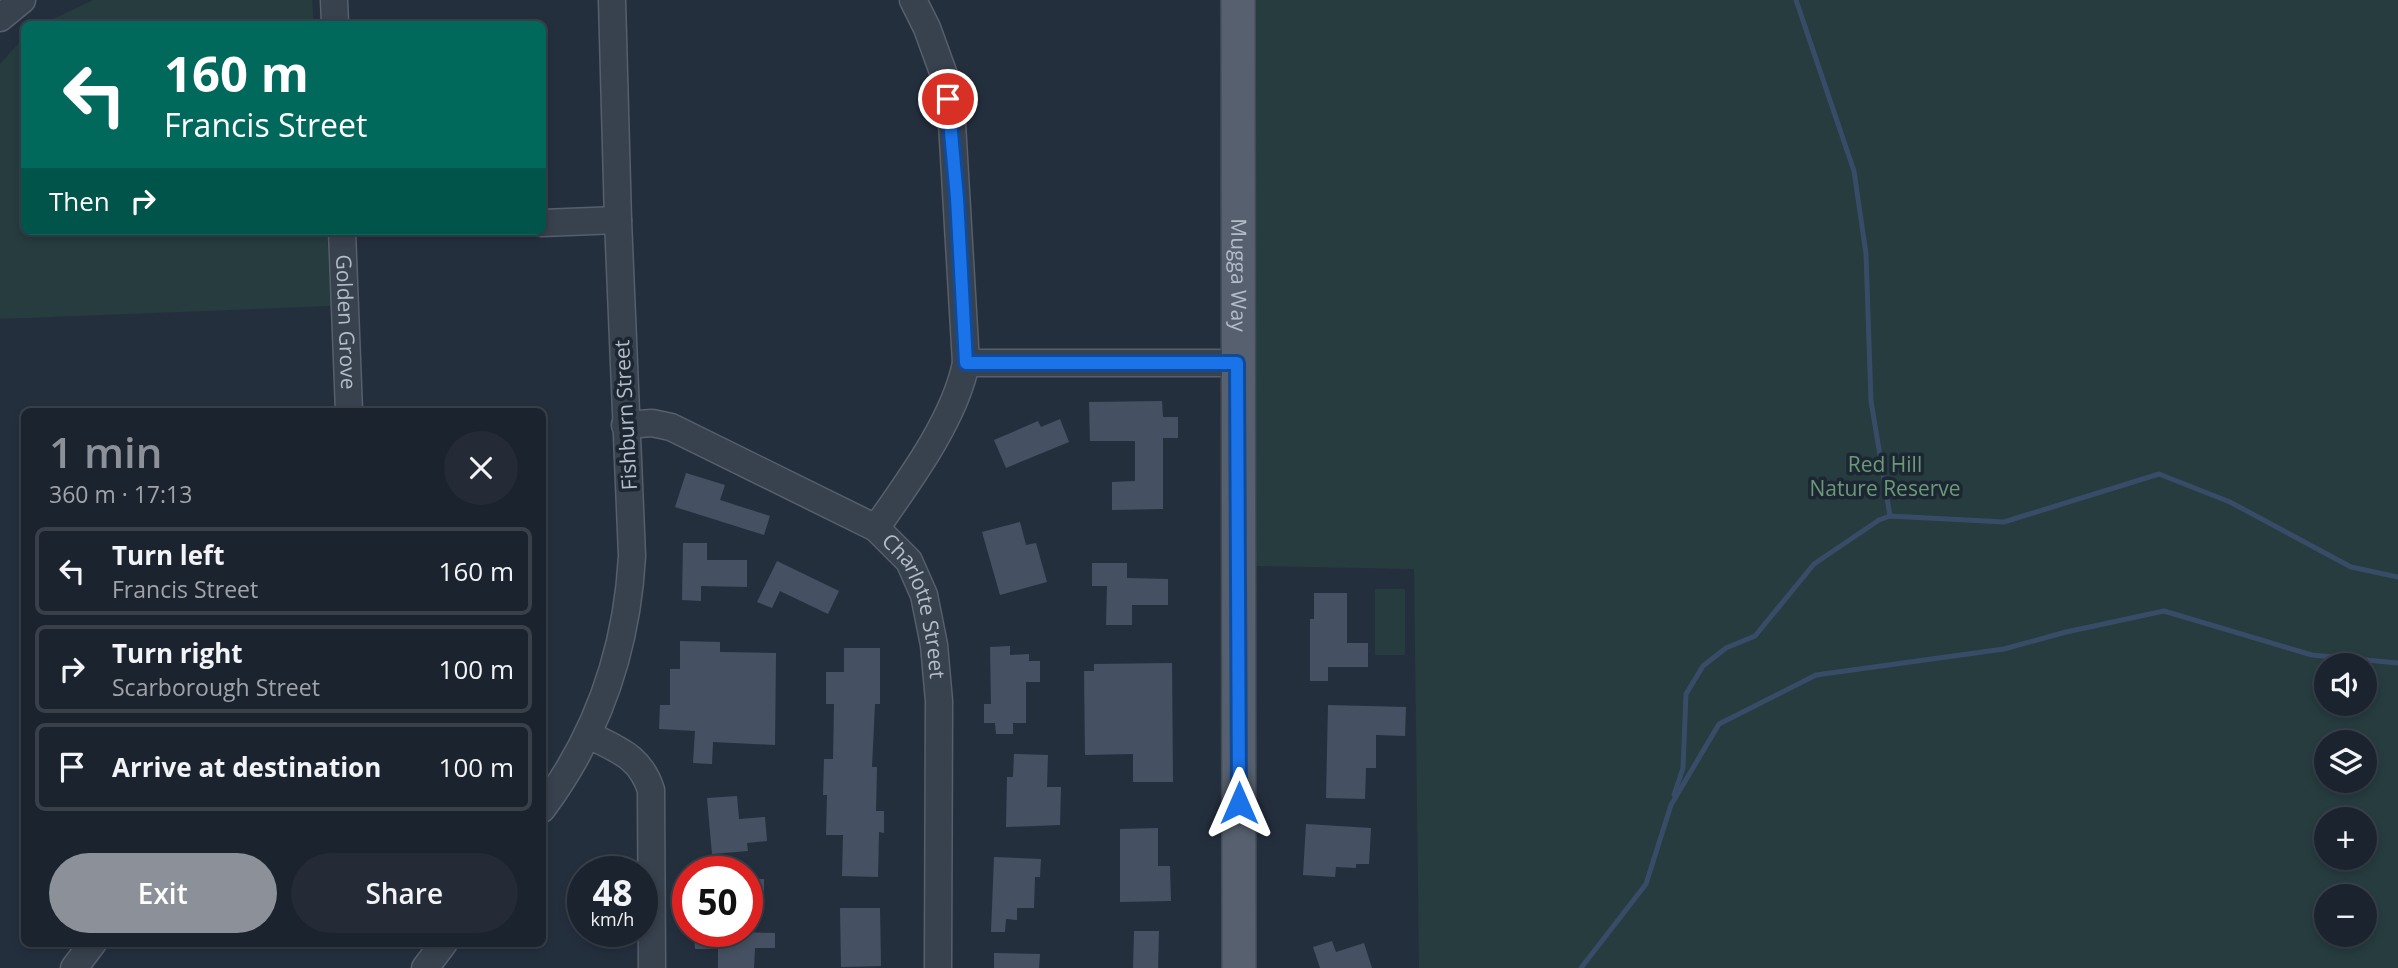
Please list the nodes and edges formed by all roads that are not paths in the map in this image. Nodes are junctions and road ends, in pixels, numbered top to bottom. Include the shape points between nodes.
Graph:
1 (22, 0) edge
2 (334, 0) edge
3 (612, 0) edge
4 (913, 0) edge
5 (1238, 0) edge
6 (0, 18) edge
7 (335, 21) edge
8 (618, 220) junction
9 (546, 223) edge
10 (342, 235) edge
11 (966, 363) junction
12 (1237, 363) junction
13 (349, 408) edge
14 (625, 425) junction
15 (876, 528) junction
16 (589, 735) junction
17 (546, 803) edge
18 (441, 947) edge
19 (425, 968) edge
20 (652, 968) edge
21 (938, 968) edge
22 (1239, 968) edge

1 - 6 street
2 - 7 street
3 - 8 street, Fishburn Street
4 - 11 street via 944,75 951,122
5 - 12 main road, Mugga Way
8 - 9 street
8 - 14 street, Fishburn Street
10 - 13 street, Golden Grove
11 - 12 street
11 - 15 street via 940,428
12 - 22 main road, Mugga Way
14 - 15 street, Charlotte Street via 671,427
14 - 16 street, Fishburn Street via 631,588 619,652
15 - 21 street, Charlotte Street via 909,561 924,595 934,645 939,701
16 - 17 street, Fishburn Street
16 - 20 street via 635,761 651,790
18 - 19 street

